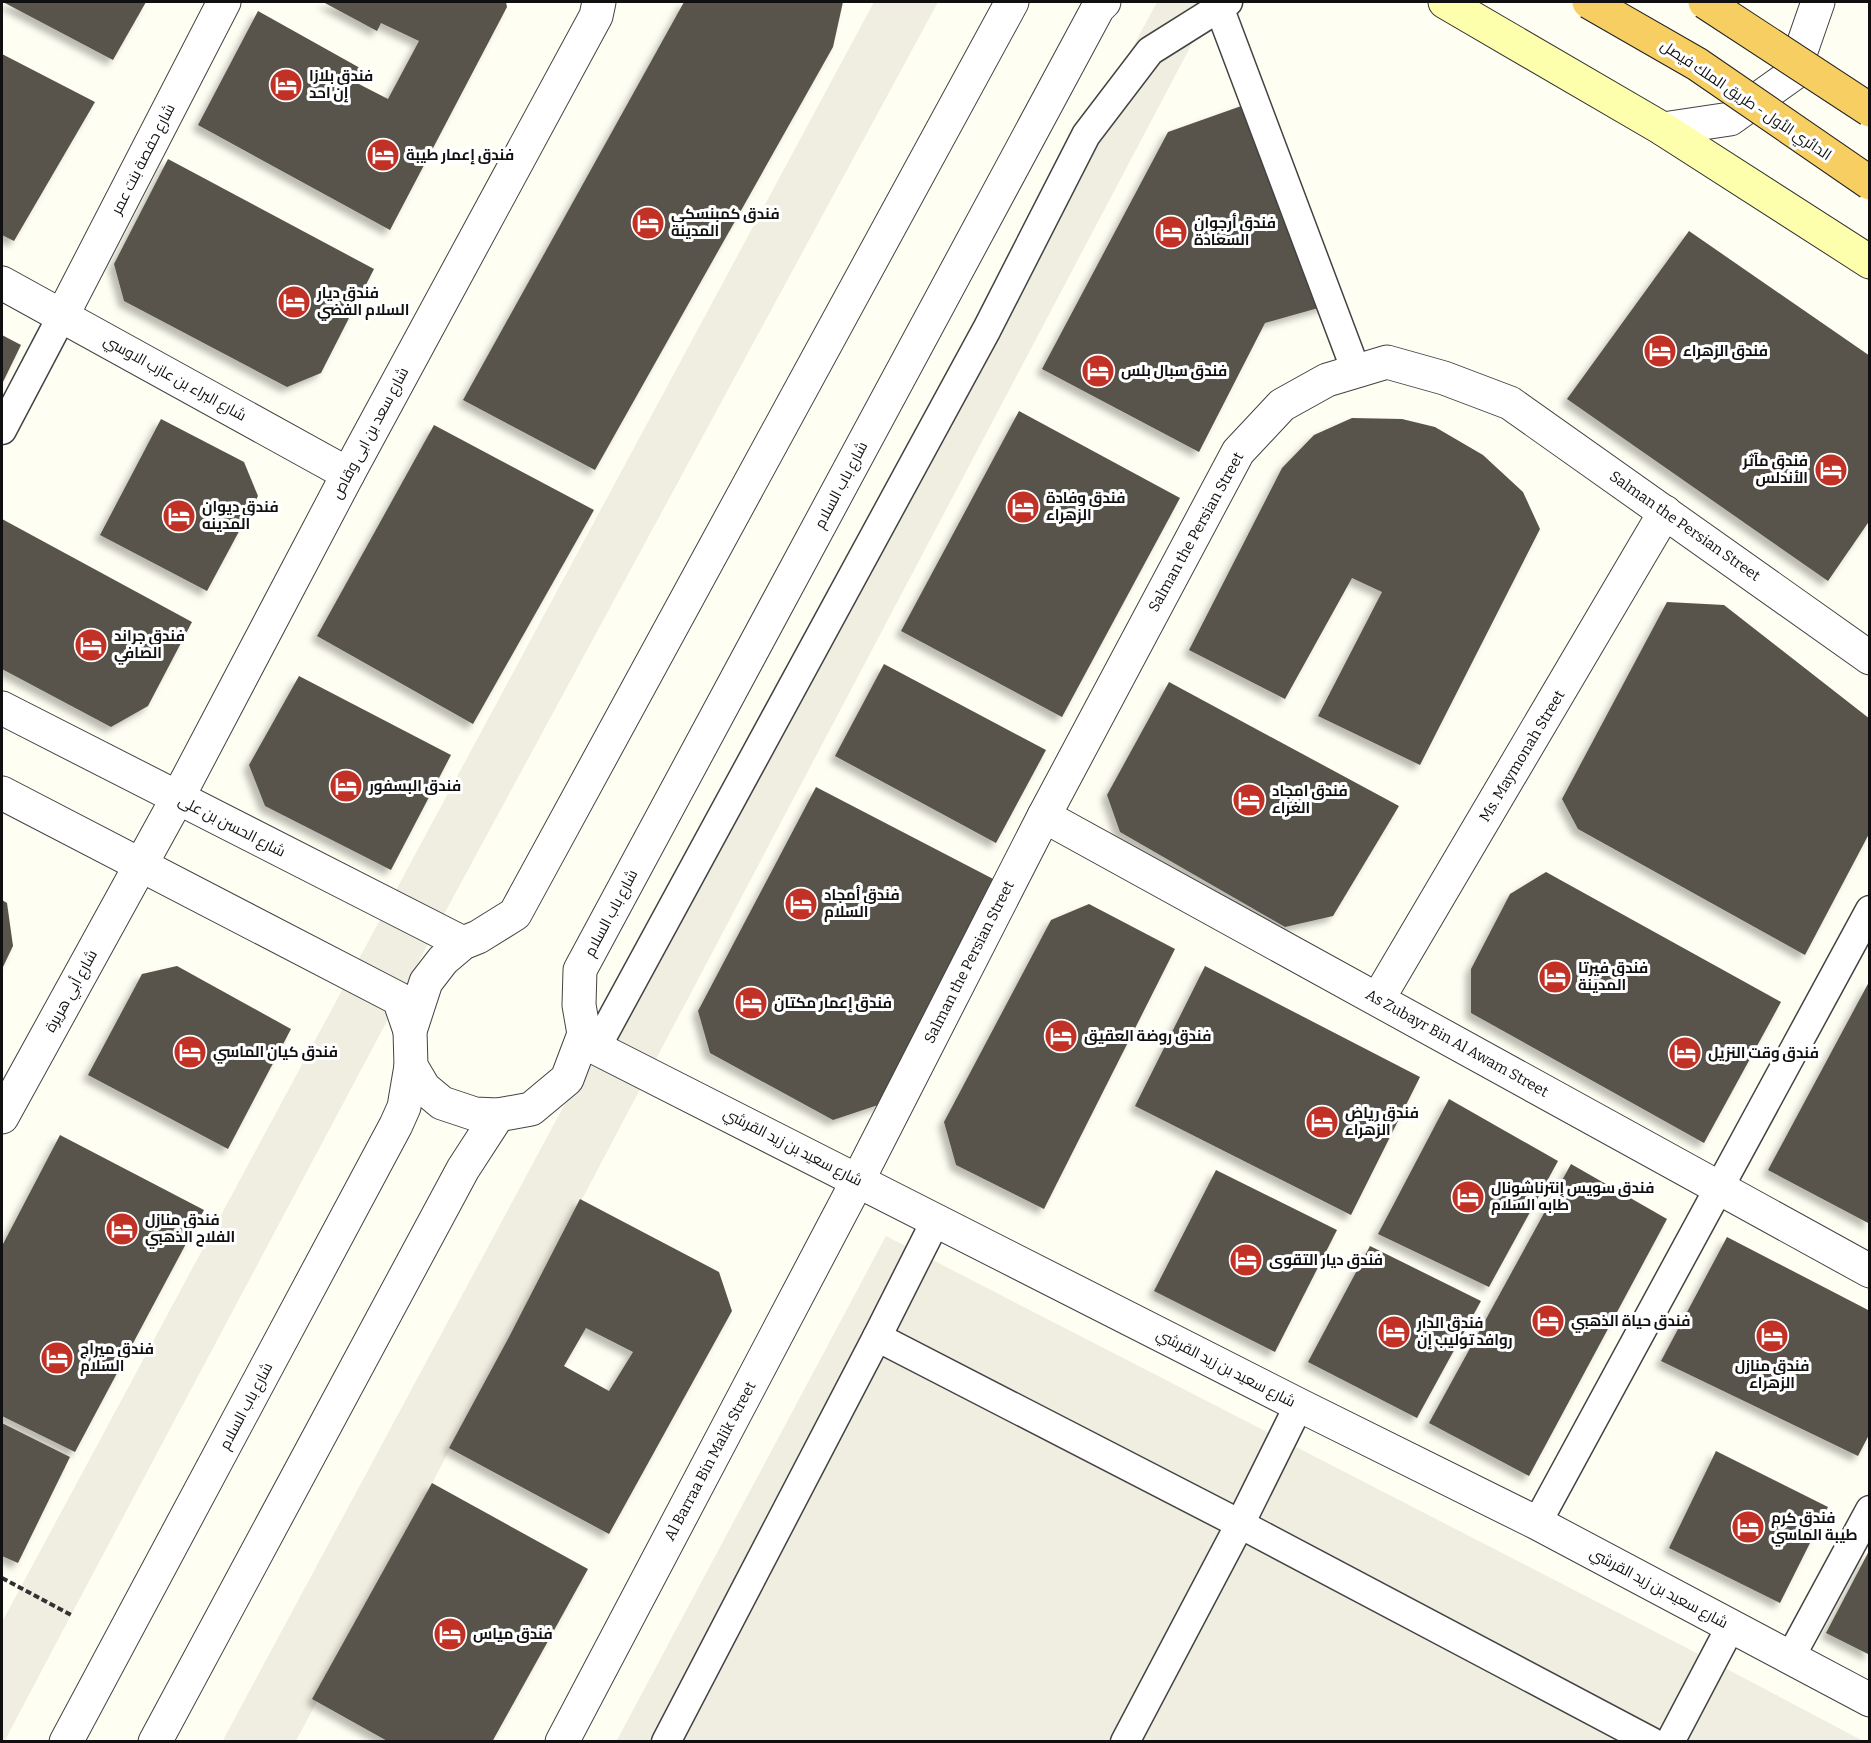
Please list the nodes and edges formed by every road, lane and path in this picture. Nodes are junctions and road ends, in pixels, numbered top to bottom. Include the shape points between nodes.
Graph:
1 (224, 2) edge
2 (599, 2) edge
3 (1012, 2) edge
4 (1104, 2) edge
5 (1445, 2) edge
6 (1589, 2) edge
7 (1705, 2) edge
8 (1818, 2) edge
9 (1224, 4) edge
10 (1869, 110) edge
11 (1663, 129) junction
12 (1869, 183) edge
13 (1869, 262) edge
14 (2, 283) edge
15 (62, 315) junction
16 (1356, 371) junction
17 (2, 429) edge
18 (348, 474) junction
19 (1665, 512) junction
20 (1869, 658) edge
21 (2, 708) edge
22 (2, 793) edge
23 (177, 799) junction
24 (1044, 816) junction
25 (140, 865) junction
26 (1869, 910) edge
27 (463, 943) junction
28 (1378, 999) junction
29 (411, 1031) junction
30 (590, 1041) junction
31 (411, 1066) junction
32 (498, 1114) junction
33 (2, 1116) edge
34 (858, 1180) junction
35 (1719, 1189) junction
36 (936, 1220) junction
37 (1869, 1271) edge
38 (877, 1337) junction
39 (1299, 1405) junction
40 (1869, 1510) edge
41 (1537, 1523) junction
42 (1240, 1524) junction
43 (2, 1578) edge
44 (72, 1615) dead end
45 (1731, 1626) junction
46 (1790, 1658) junction
47 (1869, 1700) edge
48 (66, 1742) edge
49 (155, 1742) edge
50 (562, 1742) edge
51 (666, 1742) edge
52 (1125, 1742) edge
53 (1652, 1742) edge
54 (1670, 1742) edge

1 - 15 street, شارع حفصة بنت عمر
2 - 18 street, شارع سعد بن ابى وقاص via 591,27
3 - 27 street via 515,914
4 - 30 street, شارع باب السلام via 580,970 579,1005
5 - 11 main road
6 - 12 highway, الدائري الأول - طريق الملك فيصل, bridge via 1697,64
7 - 10 highway, bridge
8 - 11 street via 1793,74 1730,119
9 - 16 street
9 - 30 street via 1150,51 1086,135 987,329
11 - 13 main road
14 - 15 street, شارع البراء بن عازب الاوسي
15 - 17 street
15 - 18 street, شارع البراء بن عازب الاوسي
16 - 19 street, Salman the Persian Street via 1387,362 1510,403
16 - 24 street, Salman the Persian Street via 1327,380 1282,405 1238,452
18 - 23 street, شارع سعد بن ابى وقاص
19 - 20 street, Salman the Persian Street
19 - 28 street, Ms. Maymonah Street
21 - 23 street, شارع الحسن بن على
22 - 25 street
23 - 25 street, شارع سعد بن ابى وقاص
23 - 27 street, شارع الحسن بن على
24 - 28 street, As Zubayr Bin Al Awam Street
24 - 34 street, Salman the Persian Street
25 - 29 street via 399,999
25 - 33 street, شارع أبي هريرة
26 - 35 street
27 - 29 street via 426,982
28 - 35 street, As Zubayr Bin Al Awam Street
29 - 31 street, شارع باب السلام
30 - 32 street via 567,1079 531,1109
30 - 34 street, شارع سعيد بن زيد القرشي
31 - 32 street via 424,1088 442,1103 474,1114
31 - 48 street, شارع باب السلام via 404,1107 396,1125
32 - 49 street via 463,1169
34 - 36 street, شارع سعيد بن زيد القرشي
34 - 50 street, Al Barraa Bin Malik Street
35 - 37 street, As Zubayr Bin Al Awam Street
35 - 41 street
36 - 38 street
36 - 39 street, شارع سعيد بن زيد القرشي
38 - 42 street
38 - 51 street
39 - 41 street, شارع سعيد بن زيد القرشي
39 - 42 street
40 - 46 street
41 - 45 street, شارع سعيد بن زيد القرشي
42 - 52 street
42 - 53 street
43 - 44 path
45 - 46 street, شارع سعيد بن زيد القرشي
45 - 54 street
46 - 47 street, شارع سعيد بن زيد القرشي

